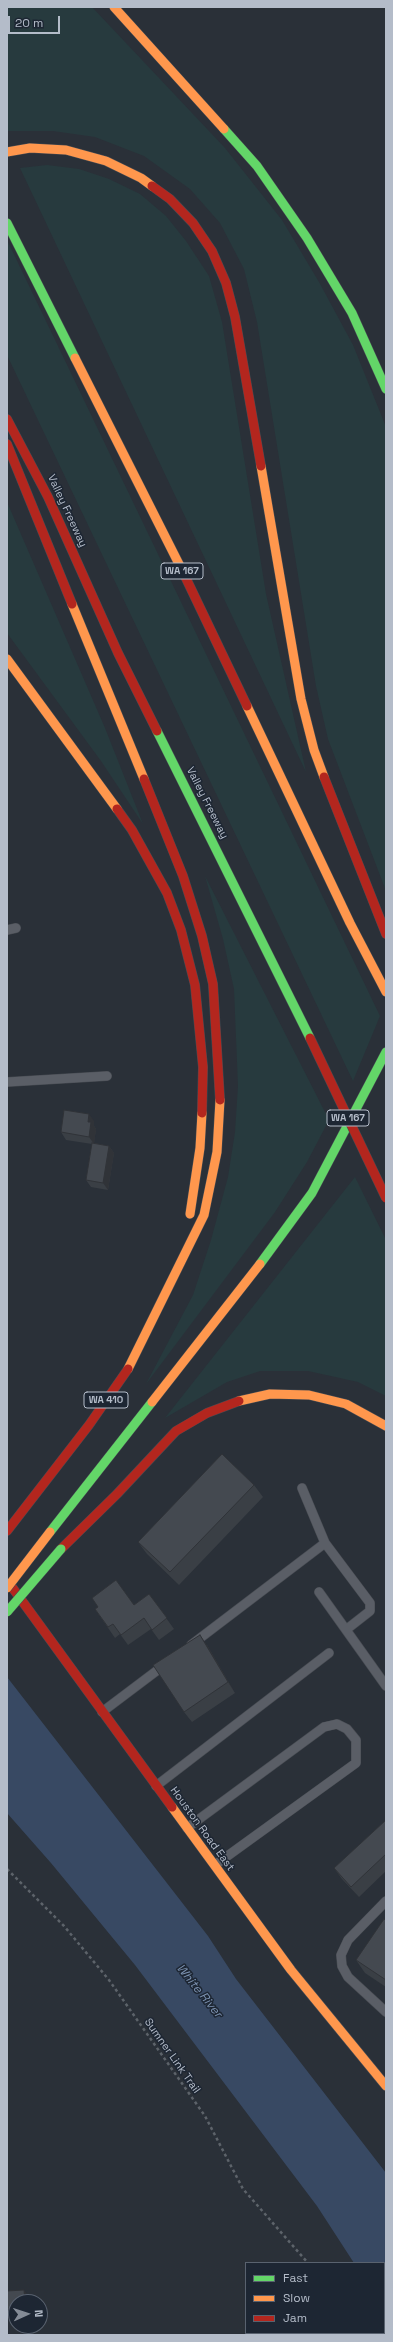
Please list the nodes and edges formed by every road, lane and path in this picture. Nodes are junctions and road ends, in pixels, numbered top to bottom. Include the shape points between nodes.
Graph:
1 (114, 7) edge
2 (7, 152) edge
3 (7, 223) edge
4 (386, 389) edge
5 (7, 418) edge
6 (7, 444) edge
7 (7, 659) edge
8 (386, 934) edge
9 (386, 992) edge
10 (386, 1052) edge
11 (107, 1076) dead end
12 (7, 1082) edge
13 (386, 1198) edge
14 (188, 1220) dead end
15 (177, 1249) dead end
16 (168, 1290) junction
17 (386, 1426) edge
18 (302, 1488) dead end
19 (7, 1531) edge
20 (325, 1543) junction
21 (7, 1580) edge
22 (7, 1588) edge
23 (319, 1592) dead end
24 (7, 1612) edge
25 (347, 1629) junction
26 (185, 1649) edge
27 (329, 1653) dead end
28 (172, 1659) edge
29 (386, 1686) edge
30 (102, 1712) junction
31 (156, 1786) junction
32 (187, 1828) junction
33 (214, 1866) junction
34 (7, 1869) edge
35 (386, 1901) edge
36 (386, 2012) edge
37 (386, 2086) edge
38 (307, 2262) edge

1 - 4 main road via 257,166 307,238 352,313
2 - 8 main road via 30,148 66,150 106,161 141,178 170,199 194,223 212,250 226,284 235,316 301,699 314,750
3 - 9 main road, WA 167 via 175,555 350,923
5 - 13 main road, Valley Freeway / WA 167, bridge via 48,496 118,653 310,1038
6 - 16 main road via 183,876 202,936 213,984 220,1106 217,1152 204,1215
7 - 14 main road via 132,830 167,893 181,930 195,985 203,1067 200,1148
10 - 22 main road, bridge via 312,1193
11 - 12 lane
15 - 16 main road
16 - 19 main road, WA 410 via 130,1366 89,1425
17 - 24 main road, bridge via 346,1404 309,1395 270,1394 229,1403 207,1413 176,1431 158,1448 117,1494 61,1549
18 - 20 lane
20 - 25 lane via 370,1603 370,1611
20 - 26 lane
21 - 30 main road, Houston Road East
23 - 25 lane
25 - 29 lane
27 - 31 lane
28 - 30 lane
30 - 31 main road, Houston Road East
31 - 32 main road, Houston Road East
32 - 33 main road, Houston Road East
32 - 33 lane via 324,1727 337,1724 347,1729 356,1740 356,1763
33 - 37 main road, Houston Road East via 291,1970
34 - 38 path, Sumner Link Trail via 64,1926 109,1980 205,2116 243,2189
35 - 36 lane via 348,1940 341,1955 342,1966 348,1977

